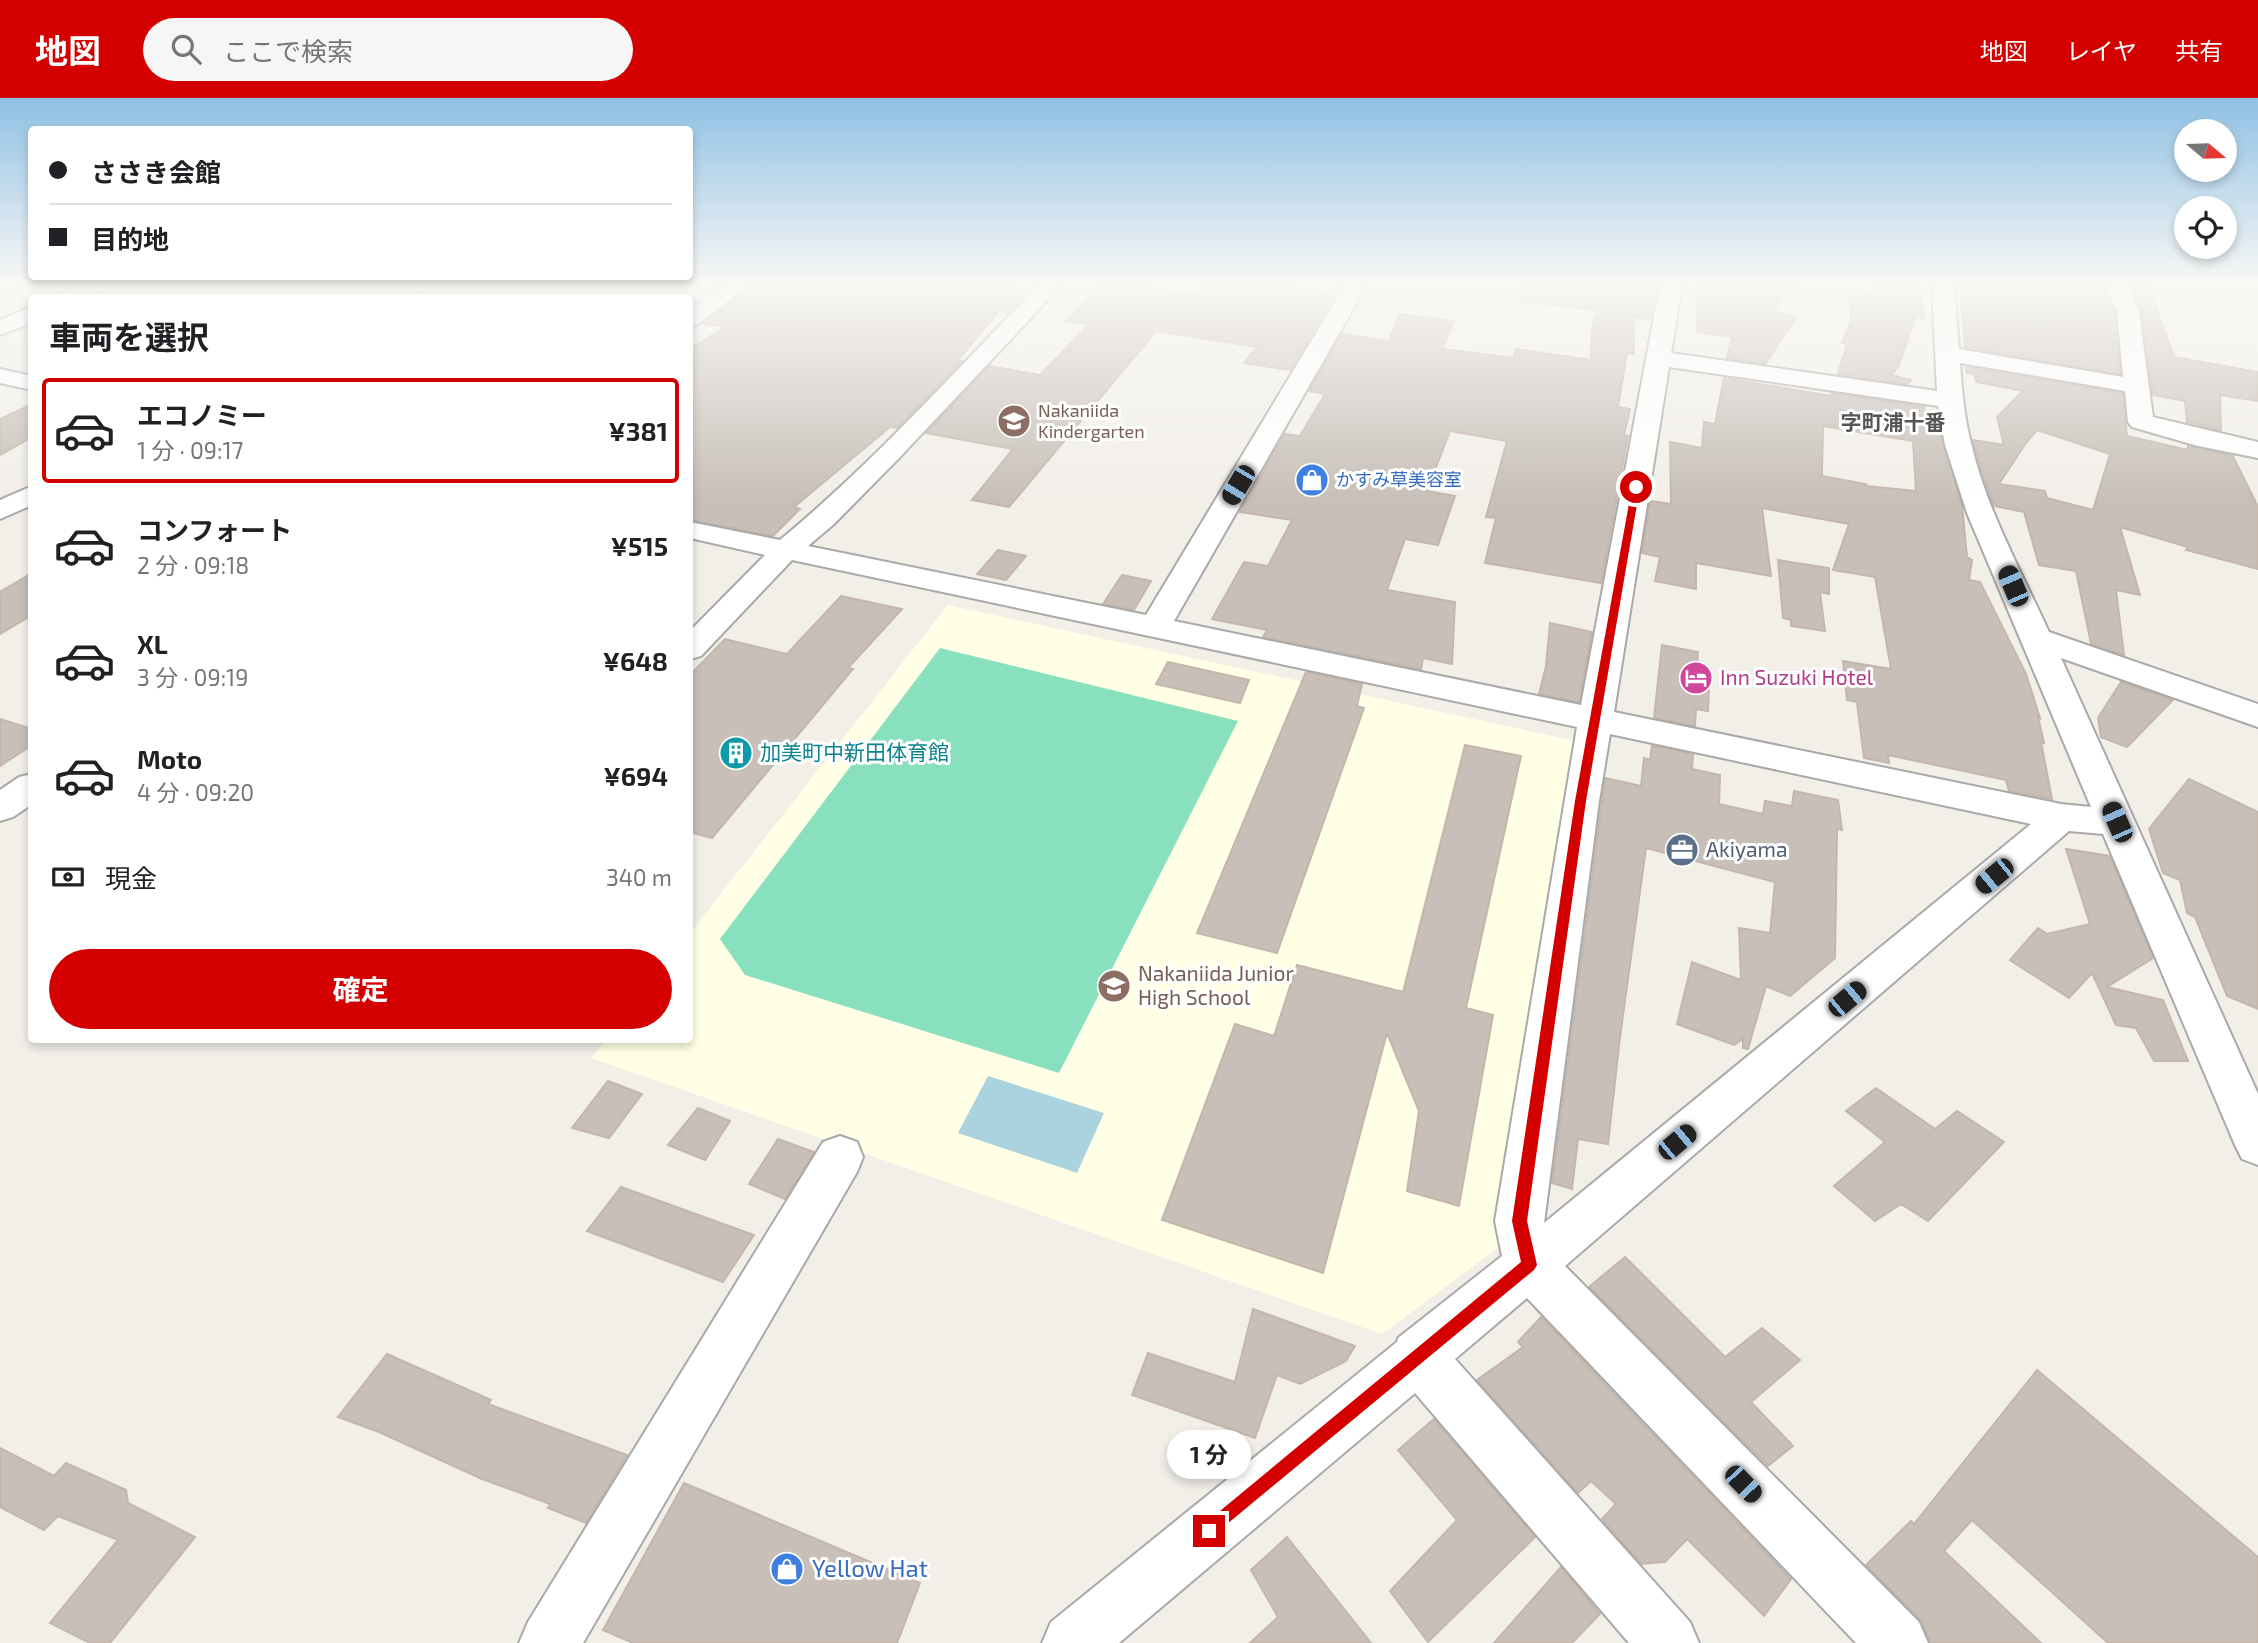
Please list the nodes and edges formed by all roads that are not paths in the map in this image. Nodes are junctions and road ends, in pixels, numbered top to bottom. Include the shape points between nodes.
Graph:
1 (982, 357) edge
2 (1314, 357) edge
3 (1949, 357) edge
4 (1967, 357) edge
5 (2132, 357) edge
6 (1659, 358) joint
7 (0, 376) edge
8 (28, 382) edge
9 (2136, 386) junction
10 (1950, 400) junction
11 (2258, 450) edge
12 (28, 496) edge
13 (0, 511) edge
14 (693, 531) edge
15 (787, 549) junction
16 (1155, 626) junction
17 (2036, 638) junction
18 (693, 646) edge
19 (2258, 716) edge
20 (1596, 720) junction
21 (28, 789) edge
22 (0, 808) edge
23 (2061, 817) junction
24 (2117, 822) junction
25 (2258, 1145) edge
26 (840, 1157) dead end
27 (1529, 1265) junction
28 (1418, 1356) junction
29 (550, 1643) edge
30 (1072, 1643) edge
31 (1669, 1643) edge
32 (1898, 1643) edge

1 - 15 street via 824,518
2 - 16 street
3 - 10 street
4 - 9 street
5 - 9 street
6 - 10 street
6 - 20 street
7 - 8 street
9 - 11 street via 2141,422
10 - 17 street via 1958,445 1981,513
12 - 13 street
14 - 15 street
15 - 16 street
15 - 18 street
16 - 20 street
17 - 19 street
17 - 24 street
20 - 23 street
20 - 27 street via 1520,1221
21 - 22 street
23 - 24 street
23 - 27 street
24 - 25 street
26 - 29 street
27 - 28 street
27 - 32 street
28 - 30 street
28 - 31 street

